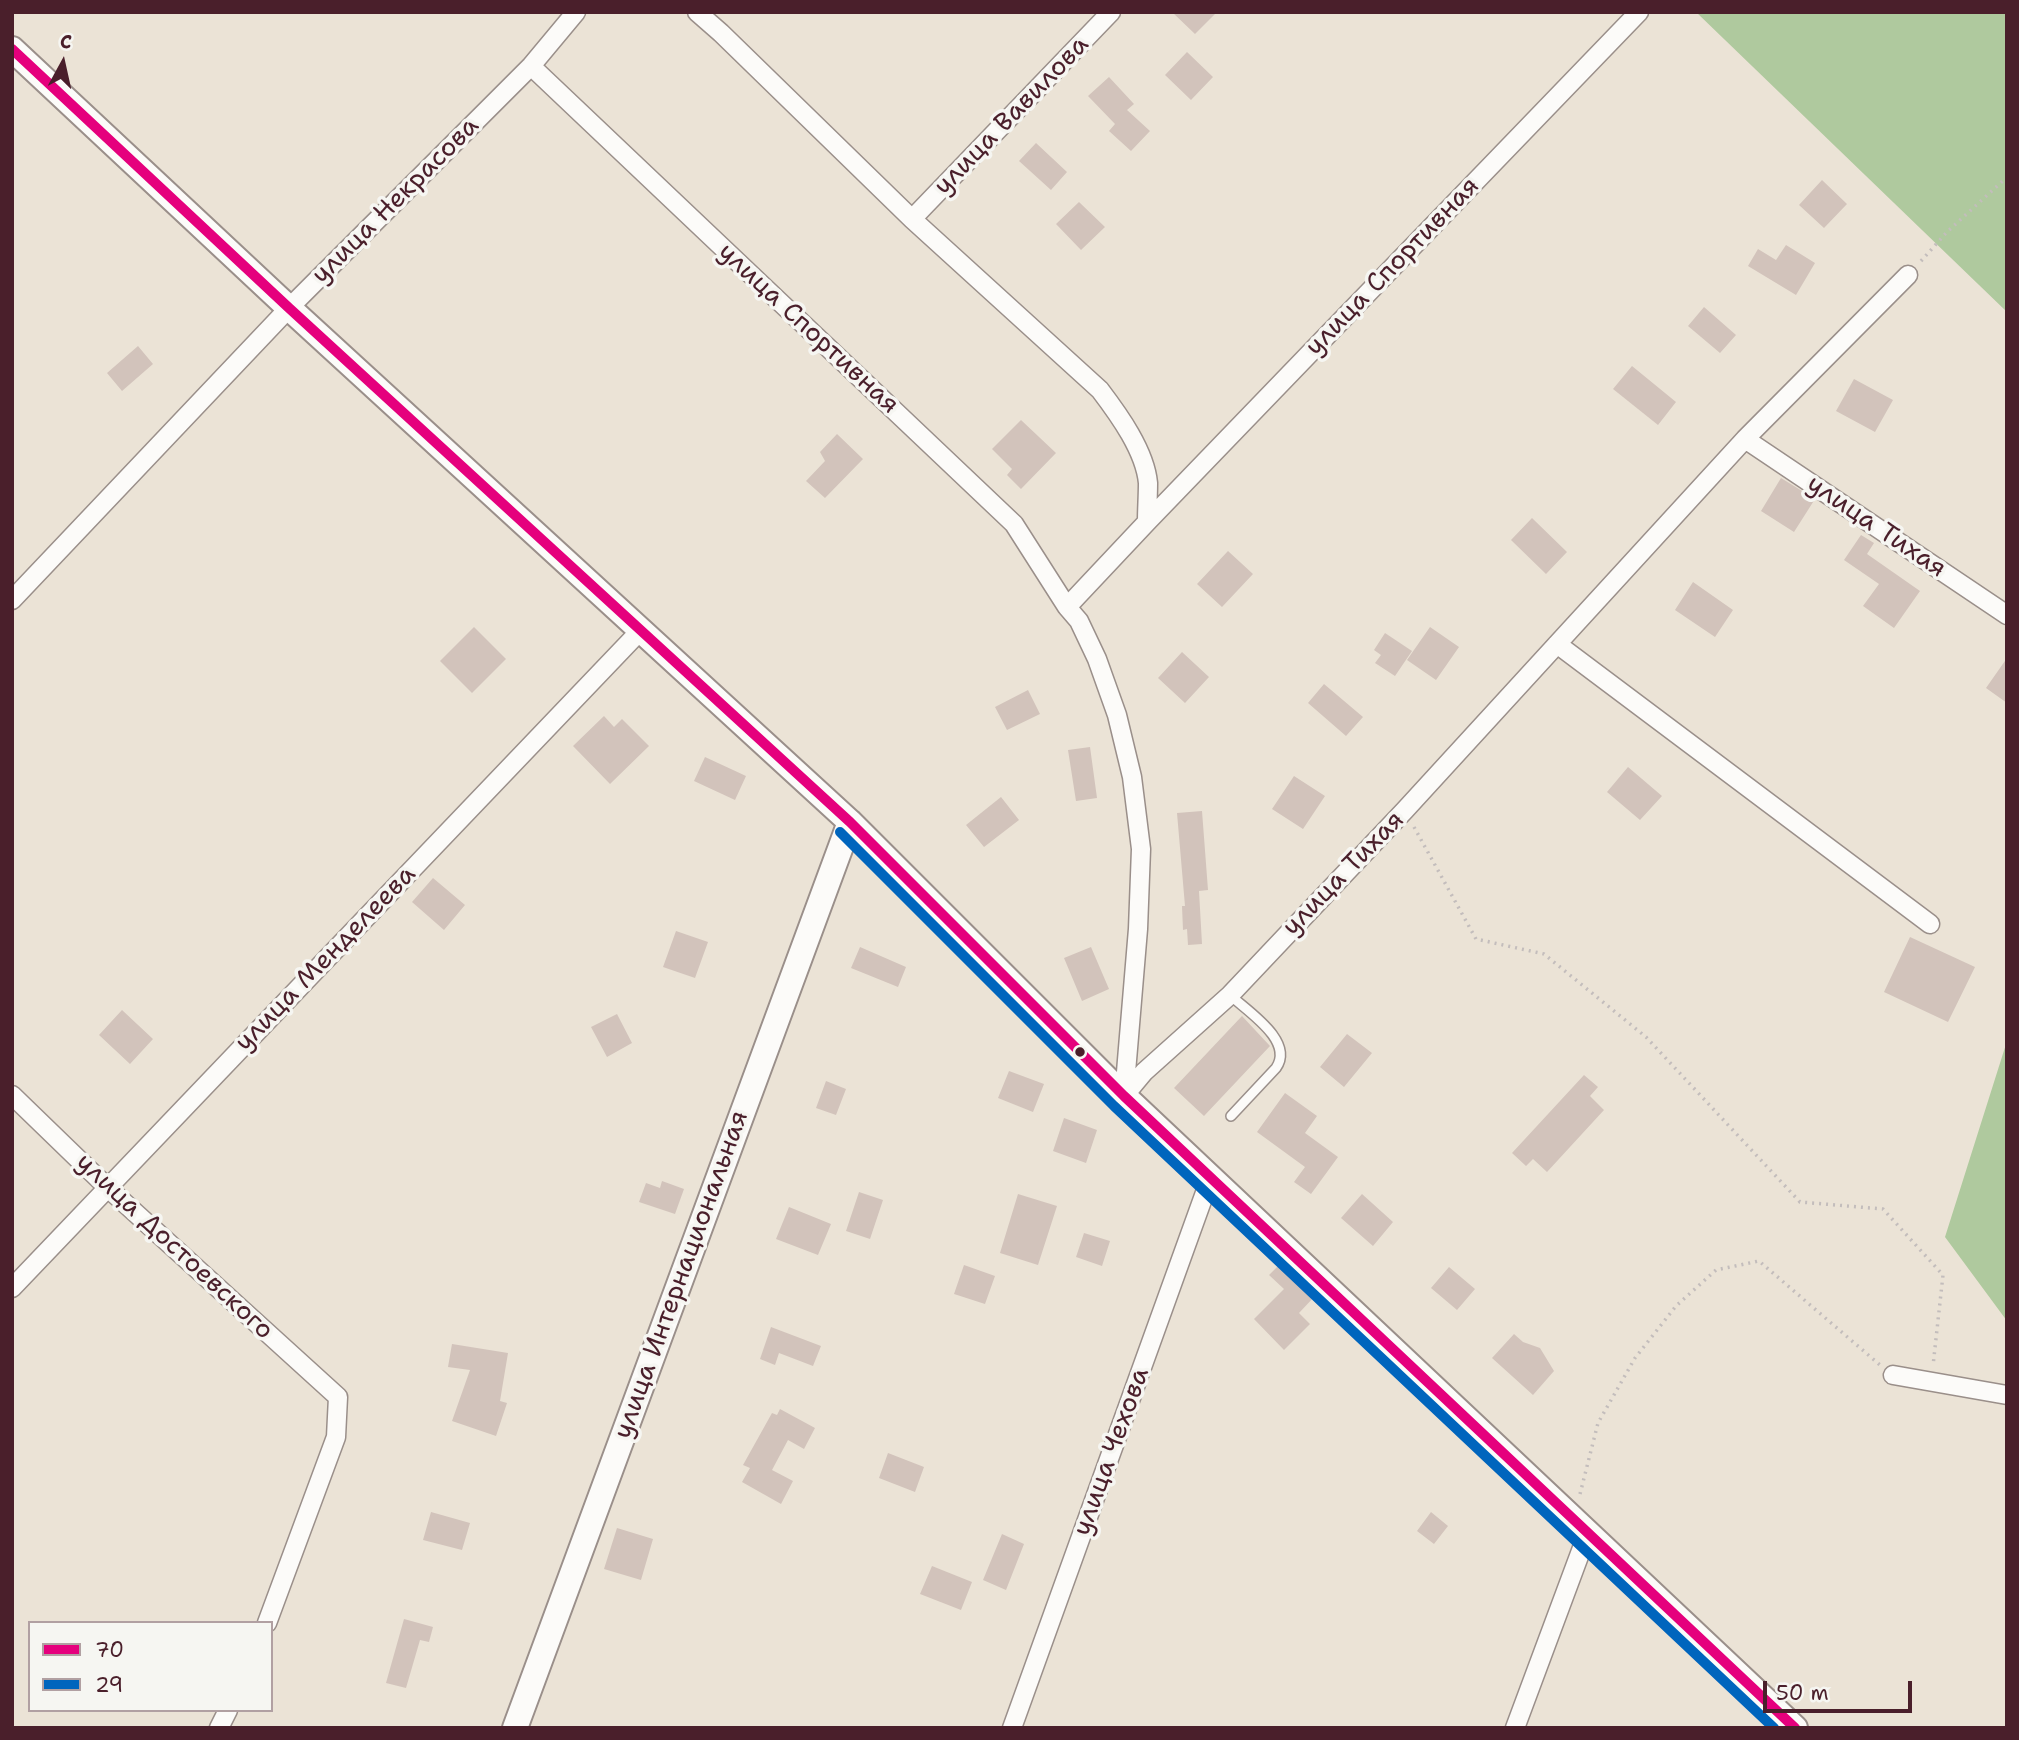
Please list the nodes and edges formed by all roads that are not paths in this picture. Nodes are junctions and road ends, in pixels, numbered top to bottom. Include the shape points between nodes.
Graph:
1 (576, 12) edge
2 (697, 12) edge
3 (1111, 12) edge
4 (1639, 12) edge
5 (12, 49) edge
6 (531, 66) junction
7 (912, 219) junction
8 (1908, 275) road end
9 (289, 308) junction
10 (1745, 439) junction
11 (1147, 522) junction
12 (12, 600) edge
13 (1067, 607) junction
14 (2007, 615) edge
15 (640, 631) junction
16 (1558, 644) junction
17 (850, 822) junction
18 (1930, 924) dead end
19 (1230, 995) junction
20 (12, 1095) edge
21 (1124, 1096) junction
22 (1231, 1116) dead end
23 (1211, 1177) junction
24 (108, 1188) junction
25 (12, 1288) edge
26 (1893, 1375) road end
27 (2007, 1395) edge
28 (1581, 1525) junction
29 (268, 1621) edge
30 (227, 1712) edge
31 (219, 1728) edge
32 (515, 1728) edge
33 (1012, 1728) edge
34 (1516, 1728) edge
35 (1795, 1728) edge

1 - 6 street, улица Некрасова
2 - 7 street
3 - 7 street, улица Вавилова
4 - 11 street, улица Спортивная
5 - 9 main road
6 - 9 street, улица Некрасова
6 - 13 street, улица Спортивная via 1014,524
7 - 11 street via 1100,390 1120,415 1147,480
8 - 10 street, улица Тихая
9 - 12 street, улица Некрасова
9 - 15 main road
10 - 14 street, улица Тихая
10 - 16 street, улица Тихая
11 - 13 street, улица Спортивная
13 - 21 street, улица Спортивная via 1097,659 1117,715 1132,776 1141,849
15 - 17 main road
15 - 24 street, улица Менделеева
16 - 18 street
16 - 19 street, улица Тихая
17 - 21 main road
17 - 32 main road, улица Интернациональная
19 - 21 street, улица Тихая via 1144,1072
19 - 22 lane via 1277,1038 1281,1050 1276,1068
20 - 24 street, улица Достоевского
21 - 23 main road
23 - 28 main road
23 - 33 street, улица Чехова
24 - 25 street, улица Менделеева
24 - 29 street, улица Достоевского via 338,1397 336,1437
26 - 27 street
28 - 34 street
28 - 35 main road
30 - 31 street

